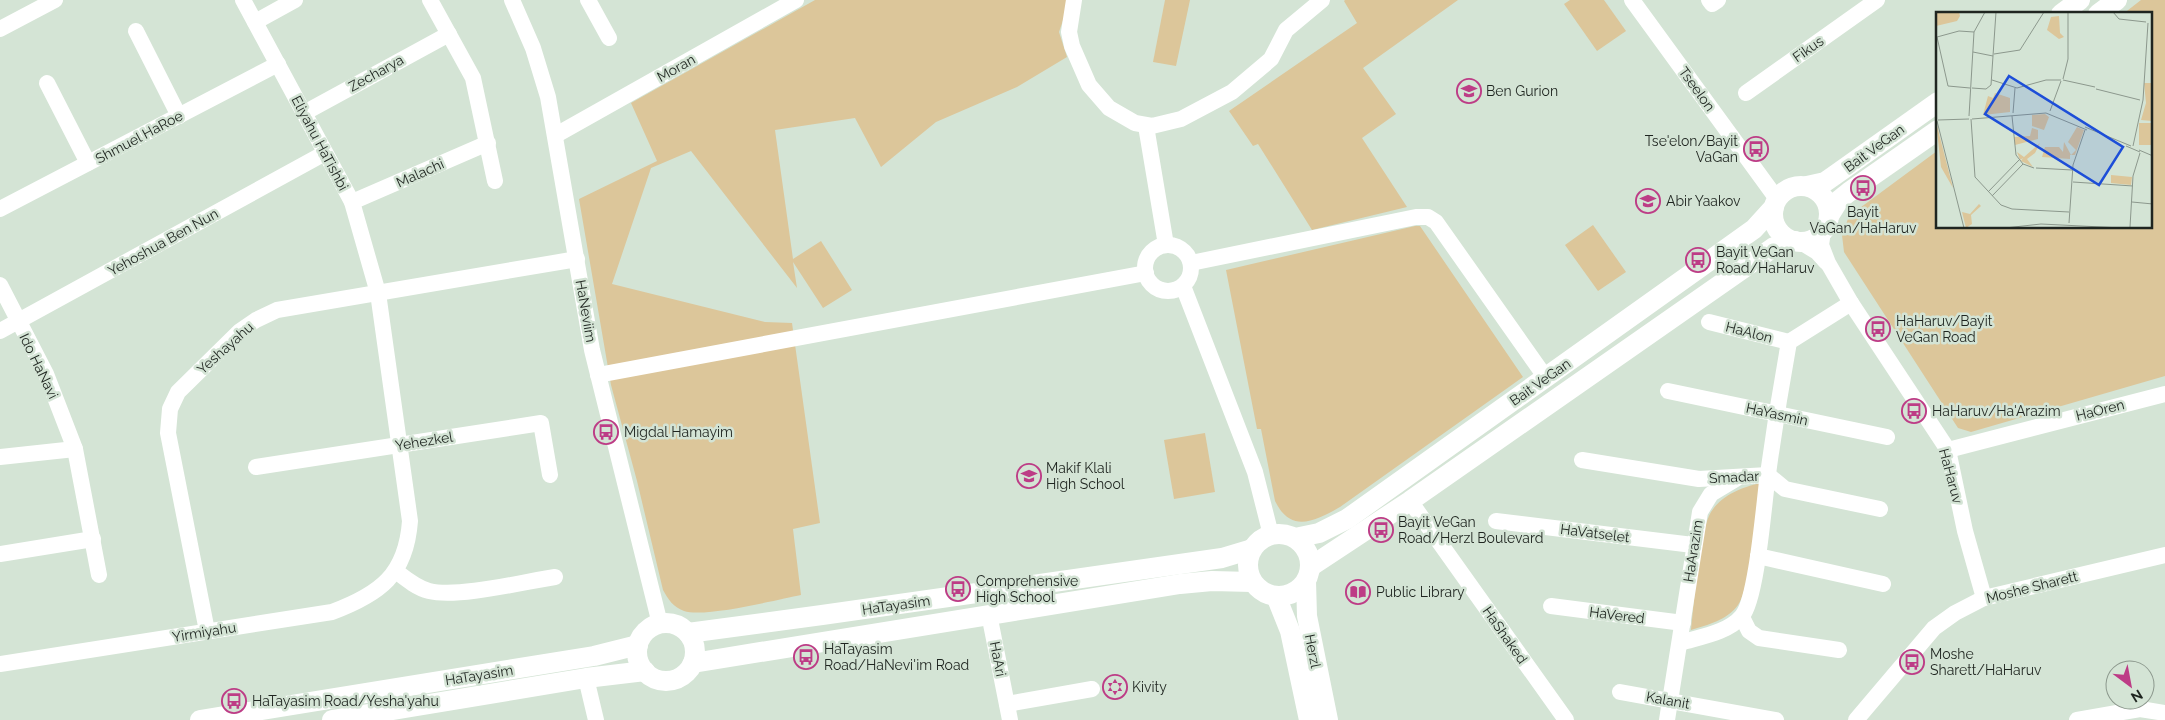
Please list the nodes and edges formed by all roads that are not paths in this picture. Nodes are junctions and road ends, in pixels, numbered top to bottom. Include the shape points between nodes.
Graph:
1 (55, 0) edge
2 (243, 0) edge
3 (295, 0) edge
4 (430, 0) edge
5 (512, 0) edge
6 (588, 0) edge
7 (796, 0) edge
8 (1074, 0) edge
9 (1322, 0) edge
10 (1632, 0) edge
11 (1710, 0) edge
12 (1718, 0) edge
13 (2080, 0) edge
14 (2117, 0) edge
15 (1872, 2) edge
16 (2064, 12) edge
17 (2101, 12) edge
18 (255, 22) junction
19 (0, 29) edge
20 (136, 30) dead end
21 (449, 34) junction
22 (609, 38) dead end
23 (278, 64) junction
24 (47, 83) dead end
25 (1746, 93) dead end
26 (1936, 103) edge
27 (304, 113) junction
28 (179, 116) junction
29 (1146, 126) junction
30 (1936, 131) edge
31 (556, 135) junction
32 (488, 143) junction
33 (325, 153) junction
34 (88, 163) junction
35 (495, 181) dead end
36 (1808, 186) junction
37 (1779, 199) junction
38 (352, 202) junction
39 (0, 209) edge
40 (1826, 223) junction
41 (1797, 241) junction
42 (1166, 245) junction
43 (577, 259) junction
44 (1191, 262) junction
45 (1828, 264) junction
46 (1146, 273) junction
47 (0, 285) edge
48 (1183, 286) junction
49 (378, 294) junction
50 (1851, 304) junction
51 (18, 322) junction
52 (1709, 322) dead end
53 (0, 331) edge
54 (1788, 342) junction
55 (598, 375) junction
56 (1546, 378) junction
57 (1668, 392) dead end
58 (2165, 394) edge
59 (1776, 414) junction
60 (1886, 437) dead end
61 (400, 445) junction
62 (75, 449) junction
63 (1948, 450) junction
64 (0, 457) edge
65 (1582, 460) dead end
66 (256, 467) dead end
67 (550, 475) dead end
68 (1768, 475) junction
69 (1410, 501) junction
70 (1880, 509) dead end
71 (1496, 521) dead end
72 (1271, 535) junction
73 (1295, 538) junction
74 (94, 539) junction
75 (1694, 545) junction
76 (1252, 549) junction
77 (0, 554) edge
78 (2165, 554) edge
79 (1758, 556) junction
80 (396, 572) junction
81 (1308, 574) junction
82 (99, 575) dead end
83 (555, 577) dead end
84 (1252, 582) junction
85 (1883, 584) dead end
86 (1276, 596) junction
87 (1984, 598) junction
88 (1551, 606) dead end
89 (989, 614) junction
90 (1742, 617) junction
91 (1683, 623) junction
92 (660, 624) junction
93 (207, 632) junction
94 (688, 633) junction
95 (1680, 643) junction
96 (638, 645) junction
97 (1838, 650) dead end
98 (693, 662) junction
99 (0, 664) edge
100 (644, 671) junction
101 (586, 678) junction
102 (1092, 689) dead end
103 (1620, 692) dead end
104 (1670, 701) junction
105 (1006, 704) junction
106 (2165, 713) edge
107 (200, 720) edge
108 (332, 720) edge
109 (596, 720) edge
110 (1010, 720) edge
111 (1309, 720) edge
112 (1328, 720) edge
113 (1566, 720) edge
114 (1667, 720) edge
115 (1776, 720) edge
116 (1856, 720) edge
117 (2077, 720) edge

1 - 19 street
2 - 18 street, Eliyahu HaTishbi
3 - 18 street
4 - 21 street
5 - 31 street, HaNeviim via 543,77
6 - 22 street
7 - 31 street, Moran
8 - 29 street via 1069,32 1089,85 1109,108
9 - 29 street via 1286,30 1272,59 1232,92 1181,119
10 - 37 street, Tseelon
11 - 12 street via 1712,4
13 - 16 main road
14 - 17 main road
15 - 25 street, Fikus
18 - 23 street, Eliyahu HaTishbi
20 - 28 street
21 - 27 street, Zecharya
21 - 32 street via 473,78
23 - 27 street, Eliyahu HaTishbi
23 - 28 street, Shmuel HaRoe
24 - 34 street
26 - 36 main road, Bait VeGan via 1836,175
27 - 33 street, Eliyahu HaTishbi
28 - 34 street, Shmuel HaRoe
29 - 42 street
30 - 40 main road, Bait VeGan via 1848,192 1839,200
31 - 43 street, HaNeviim
32 - 35 street
32 - 38 street, Malachi
33 - 38 street, Eliyahu HaTishbi
33 - 51 street, Yehoshua Ben Nun
34 - 39 street, Shmuel HaRoe
36 - 37 main road via 1795,186
36 - 40 main road via 1825,199
37 - 41 main road via 1773,216 1777,228 1787,238
37 - 56 main road, Bait VeGan via 1754,229
38 - 49 street, Eliyahu HaTishbi
40 - 41 main road via 1812,239
40 - 45 street, HaHaruv via 1821,245
41 - 45 street, HaHaruv via 1817,252
41 - 69 main road, Bait VeGan via 1774,247
42 - 44 street via 1180,248
42 - 46 street via 1152,251
43 - 49 street, Yeshayahu
43 - 55 street, HaNeviim
44 - 48 street via 1191,274
44 - 56 street via 1416,217 1430,217
45 - 50 street, HaHaruv
46 - 48 street via 1154,286 1161,290 1176,290
46 - 55 street
47 - 51 street, Ido HaNavi
48 - 72 street via 1255,472
49 - 61 street, Yirmiyahu
49 - 93 street, Yeshayahu via 277,310 256,320 240,331 178,392 170,409 168,432
50 - 54 street
50 - 63 street, HaHaruv
51 - 53 street, Yehoshua Ben Nun
51 - 62 street, Ido HaNavi via 46,374
52 - 54 street, HaAlon
54 - 59 street
55 - 92 street, HaNeviim
56 - 73 main road, Bait VeGan via 1348,519 1319,533
57 - 59 street, HaYasmin
58 - 63 street, HaOren
59 - 60 street, HaYasmin
59 - 68 street
61 - 66 street, Yehezkel
61 - 67 street, Yehezkel via 541,423
61 - 80 street, Yirmiyahu via 410,521 408,543
62 - 64 street
62 - 74 street, Ido HaNavi
63 - 87 street, HaHaruv via 1965,531
65 - 68 street, Smadar via 1699,479
68 - 70 street, Smadar via 1785,489
68 - 75 street, HaArazim via 1733,480 1711,494 1700,512
68 - 79 street
69 - 81 main road, Bait VeGan
69 - 113 street, HaShaked
71 - 75 street, HaVatselet
72 - 73 main road via 1286,534
72 - 76 main road
73 - 81 main road via 1308,553
74 - 77 street
74 - 82 street, Ido HaNavi
75 - 91 street, HaArazim
76 - 84 main road via 1247,563
76 - 94 main road, HaTayasim via 1222,558
78 - 87 street, Moshe Sharett
79 - 85 street
79 - 90 street
80 - 83 street via 429,591 450,593
80 - 93 street, Yirmiyahu via 377,590 332,612
81 - 86 main road via 1291,594
81 - 112 main road, Herzl via 1307,616
84 - 86 main road via 1263,592
84 - 89 main road, HaTayasim via 1180,584
86 - 111 main road, Herzl via 1290,631
87 - 116 street, Moshe Sharett via 1934,628
88 - 91 street, HaVered
89 - 98 main road, HaTayasim
89 - 105 street, HaAri
90 - 95 street via 1728,627
90 - 97 street via 1749,631 1758,638
91 - 95 street, HaArazim
92 - 94 main road via 673,624
92 - 96 main road via 647,630
93 - 99 street, Yirmiyahu
94 - 98 main road via 695,649
95 - 104 street, HaArazim
96 - 100 main road via 638,659
96 - 107 main road, HaTayasim via 594,656
98 - 100 main road via 686,674 673,680 655,679
100 - 101 main road, HaTayasim
101 - 108 main road, HaTayasim
101 - 109 street
102 - 105 street
103 - 104 street, Kalanit
104 - 114 street, HaArazim
104 - 115 street, Kalanit
105 - 110 street, HaAri
106 - 117 street via 2140,709

